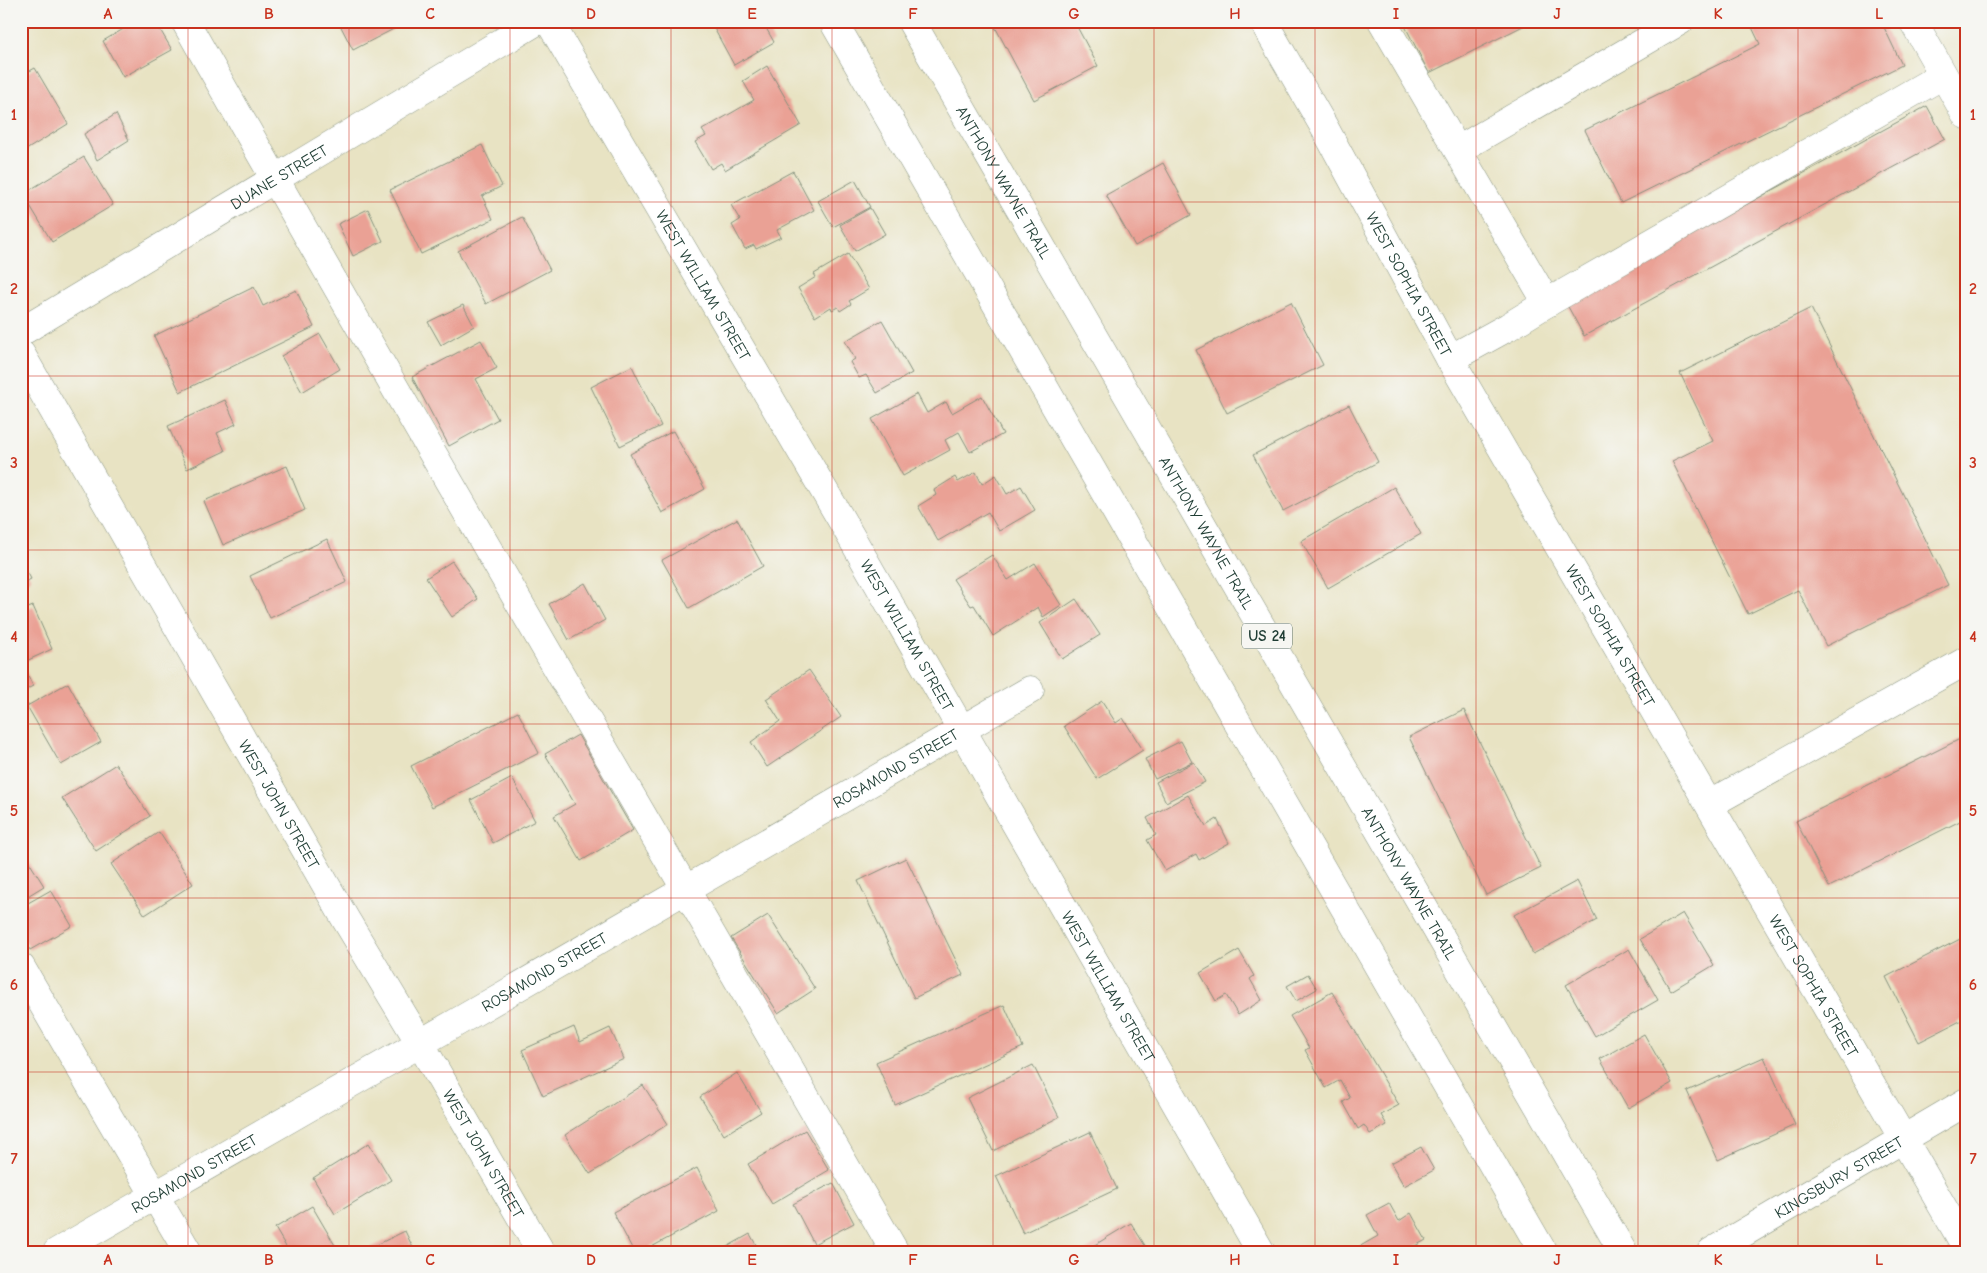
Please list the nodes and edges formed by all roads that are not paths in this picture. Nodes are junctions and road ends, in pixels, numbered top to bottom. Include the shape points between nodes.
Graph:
1 (185, 21) edge
2 (537, 21) edge
3 (549, 21) edge
4 (833, 21) edge
5 (911, 21) edge
6 (1263, 21) edge
7 (1680, 21) edge
8 (1913, 21) edge
9 (1384, 22) edge
10 (1943, 75) junction
11 (1966, 115) edge
12 (1458, 150) junction
13 (274, 179) junction
14 (1547, 303) junction
15 (21, 332) edge
16 (21, 354) edge
17 (1450, 359) junction
18 (1966, 661) edge
19 (1030, 690) dead end
20 (961, 730) junction
21 (1710, 804) junction
22 (686, 888) junction
23 (21, 967) edge
24 (420, 1043) junction
25 (1966, 1102) edge
26 (1903, 1138) junction
27 (155, 1196) junction
28 (1966, 1247) edge
29 (57, 1252) edge
30 (188, 1252) edge
31 (540, 1252) edge
32 (895, 1252) edge
33 (1261, 1252) edge
34 (1543, 1252) edge
35 (1623, 1252) edge
36 (1711, 1252) edge

1 - 13 main road
2 - 13 main road, DUANE STREET
3 - 20 main road, WEST WILLIAM STREET
4 - 34 main road
5 - 35 main road, ANTHONY WAYNE TRAIL / US 24
6 - 17 main road, WEST SOPHIA STREET
7 - 12 main road
8 - 10 main road
9 - 12 main road
10 - 11 main road
10 - 14 main road
12 - 14 main road
13 - 15 main road, DUANE STREET
13 - 22 main road
14 - 17 main road
16 - 24 main road, WEST JOHN STREET via 341,912
17 - 21 main road, WEST SOPHIA STREET
18 - 21 main road
19 - 20 main road, ROSAMOND STREET
20 - 22 main road, ROSAMOND STREET
20 - 33 main road, WEST WILLIAM STREET
21 - 26 main road, WEST SOPHIA STREET
22 - 24 main road, ROSAMOND STREET
22 - 32 main road
23 - 27 main road
24 - 27 main road, ROSAMOND STREET
24 - 31 main road, WEST JOHN STREET
25 - 26 main road, KINGSBURY STREET
26 - 28 main road, WEST SOPHIA STREET
26 - 36 main road, KINGSBURY STREET
27 - 29 main road, ROSAMOND STREET
27 - 30 main road

